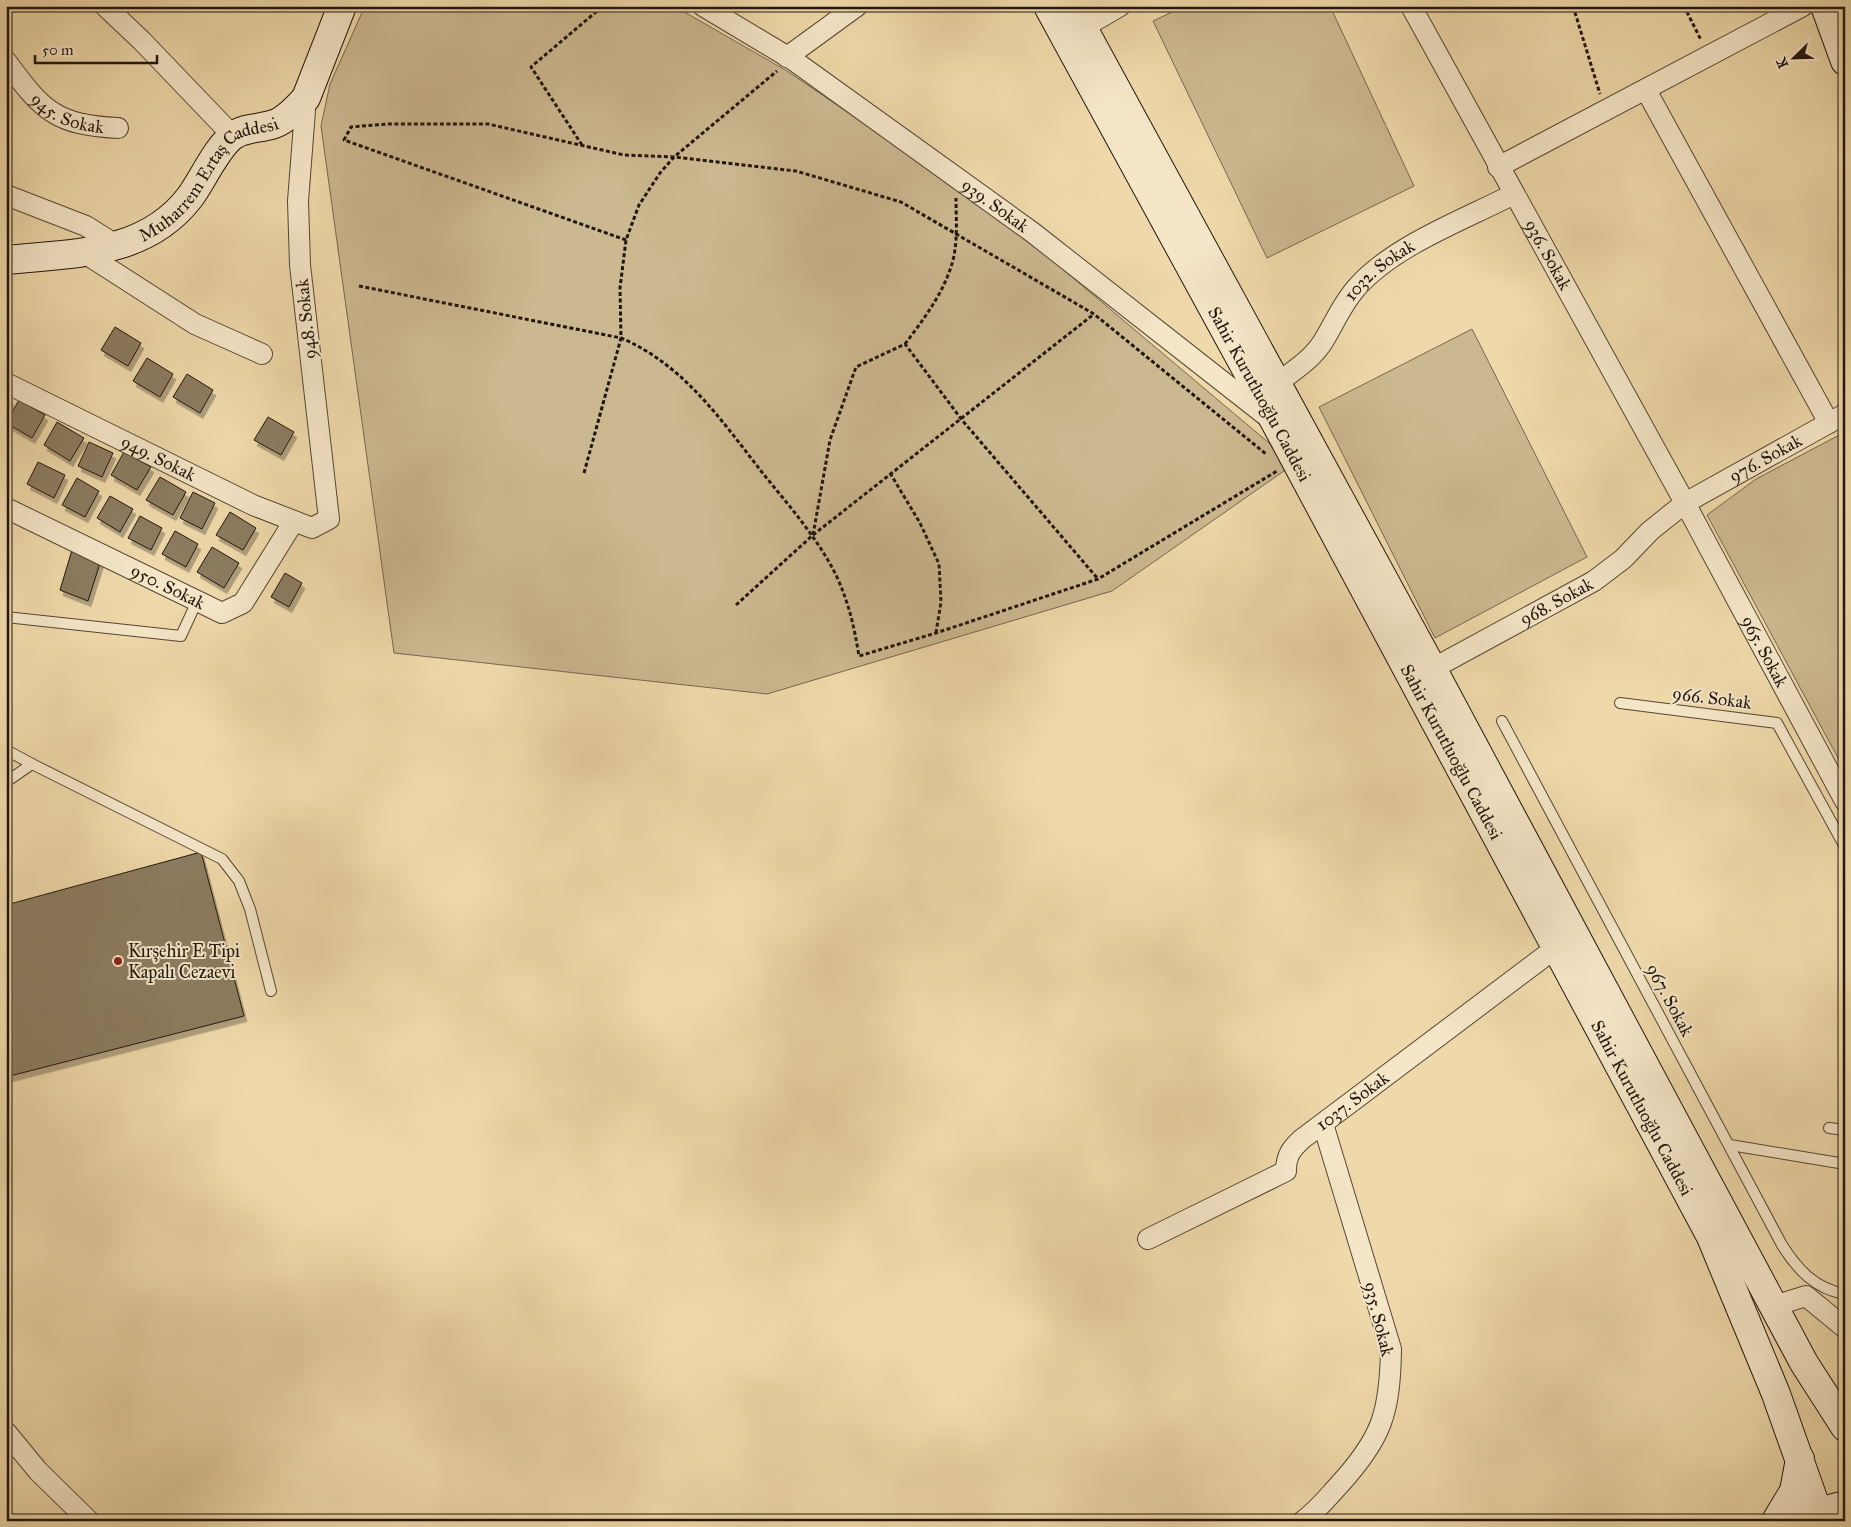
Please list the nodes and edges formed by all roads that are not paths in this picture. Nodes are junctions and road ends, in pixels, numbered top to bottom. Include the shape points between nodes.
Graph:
1 (104, 6) edge
2 (703, 6) edge
3 (857, 6) edge
4 (1048, 6) edge
5 (1120, 6) edge
6 (1411, 6) edge
7 (1803, 6) edge
8 (1825, 6) edge
9 (341, 7) edge
10 (1073, 24) edge
11 (6, 61) edge
12 (1845, 61) edge
13 (785, 63) junction
14 (1646, 90) junction
15 (306, 98) junction
16 (118, 128) dead end
17 (233, 136) junction
18 (1498, 167) junction
19 (1514, 194) junction
20 (6, 195) edge
21 (119, 246) junction
22 (86, 254) junction
23 (6, 260) edge
24 (262, 354) dead end
25 (6, 383) edge
26 (1276, 384) junction
27 (1837, 418) edge
28 (1275, 422) junction
29 (1685, 503) junction
30 (6, 508) edge
31 (303, 524) junction
32 (197, 601) junction
33 (6, 617) edge
34 (1422, 674) junction
35 (1620, 703) dead end
36 (1502, 720) dead end
37 (6, 750) edge
38 (32, 764) junction
39 (6, 782) edge
40 (1845, 801) edge
41 (1845, 847) edge
42 (1556, 948) junction
43 (271, 991) dead end
44 (1323, 1124) junction
45 (1829, 1128) dead end
46 (1845, 1130) edge
47 (1730, 1145) junction
48 (1845, 1164) edge
49 (1148, 1238) dead end
50 (1813, 1291) junction
51 (1845, 1294) edge
52 (1774, 1306) junction
53 (1845, 1328) edge
54 (1845, 1427) edge
55 (6, 1432) edge
56 (1800, 1458) junction
57 (1845, 1505) edge
58 (1820, 1516) edge
59 (89, 1521) edge
60 (1303, 1521) edge
61 (1776, 1521) edge
62 (1783, 1521) edge

1 - 17 street
2 - 13 street, 939. Sokak
3 - 13 street
4 - 10 street, Sahir Kurutluoğlu Caddesi
5 - 10 street
6 - 18 street, 936. Sokak
7 - 14 street
8 - 12 street
9 - 15 street, Muharrem Ertaş Caddesi
10 - 26 street, Sahir Kurutluoğlu Caddesi
10 - 28 street, Sahir Kurutluoğlu Caddesi
11 - 16 street, 945. Sokak via 28,92 47,110 72,123
13 - 28 street, 939. Sokak via 1032,232
14 - 18 street
14 - 27 street
15 - 17 street, Muharrem Ertaş Caddesi via 296,110 274,124
15 - 31 street, 948. Sokak via 298,202 300,265 329,519
17 - 21 street, Muharrem Ertaş Caddesi via 217,154 188,200 165,222
18 - 19 street, 936. Sokak
19 - 26 street, 1032. Sokak via 1389,258 1358,286 1335,317 1324,341 1308,359
19 - 29 street, 936. Sokak
20 - 21 street via 86,226
21 - 22 street, Muharrem Ertaş Caddesi
22 - 23 street, Muharrem Ertaş Caddesi
22 - 24 street via 195,324
25 - 31 street, 949. Sokak via 244,501
26 - 34 street, Sahir Kurutluoğlu Caddesi
27 - 29 street, 976. Sokak
28 - 34 street, Sahir Kurutluoğlu Caddesi
29 - 34 street, 968. Sokak via 1594,582
29 - 40 street, 965. Sokak
30 - 32 street, 950. Sokak
31 - 32 street, 950. Sokak via 243,603 222,613
32 - 33 lane via 182,636
34 - 42 street, Sahir Kurutluoğlu Caddesi
34 - 52 street, Sahir Kurutluoğlu Caddesi
35 - 41 lane, 966. Sokak via 1777,723
36 - 47 lane, 967. Sokak
37 - 38 lane
38 - 39 lane
38 - 43 lane via 222,859 239,881 250,909
42 - 44 street, 1037. Sokak
42 - 56 street, Sahir Kurutluoğlu Caddesi via 1711,1237
44 - 49 street, 1037. Sokak via 1291,1149 1286,1158 1286,1171
44 - 60 street, 935. Sokak via 1391,1349 1391,1374 1389,1400 1376,1437 1359,1464
45 - 46 lane
47 - 48 lane
47 - 50 lane, 967. Sokak via 1794,1264
50 - 51 lane
50 - 52 street
50 - 53 street
52 - 54 street, Sahir Kurutluoğlu Caddesi via 1804,1363
55 - 59 street via 38,1471
56 - 58 street, Sahir Kurutluoğlu Caddesi
56 - 61 street via 1794,1491
57 - 58 street
58 - 62 street

